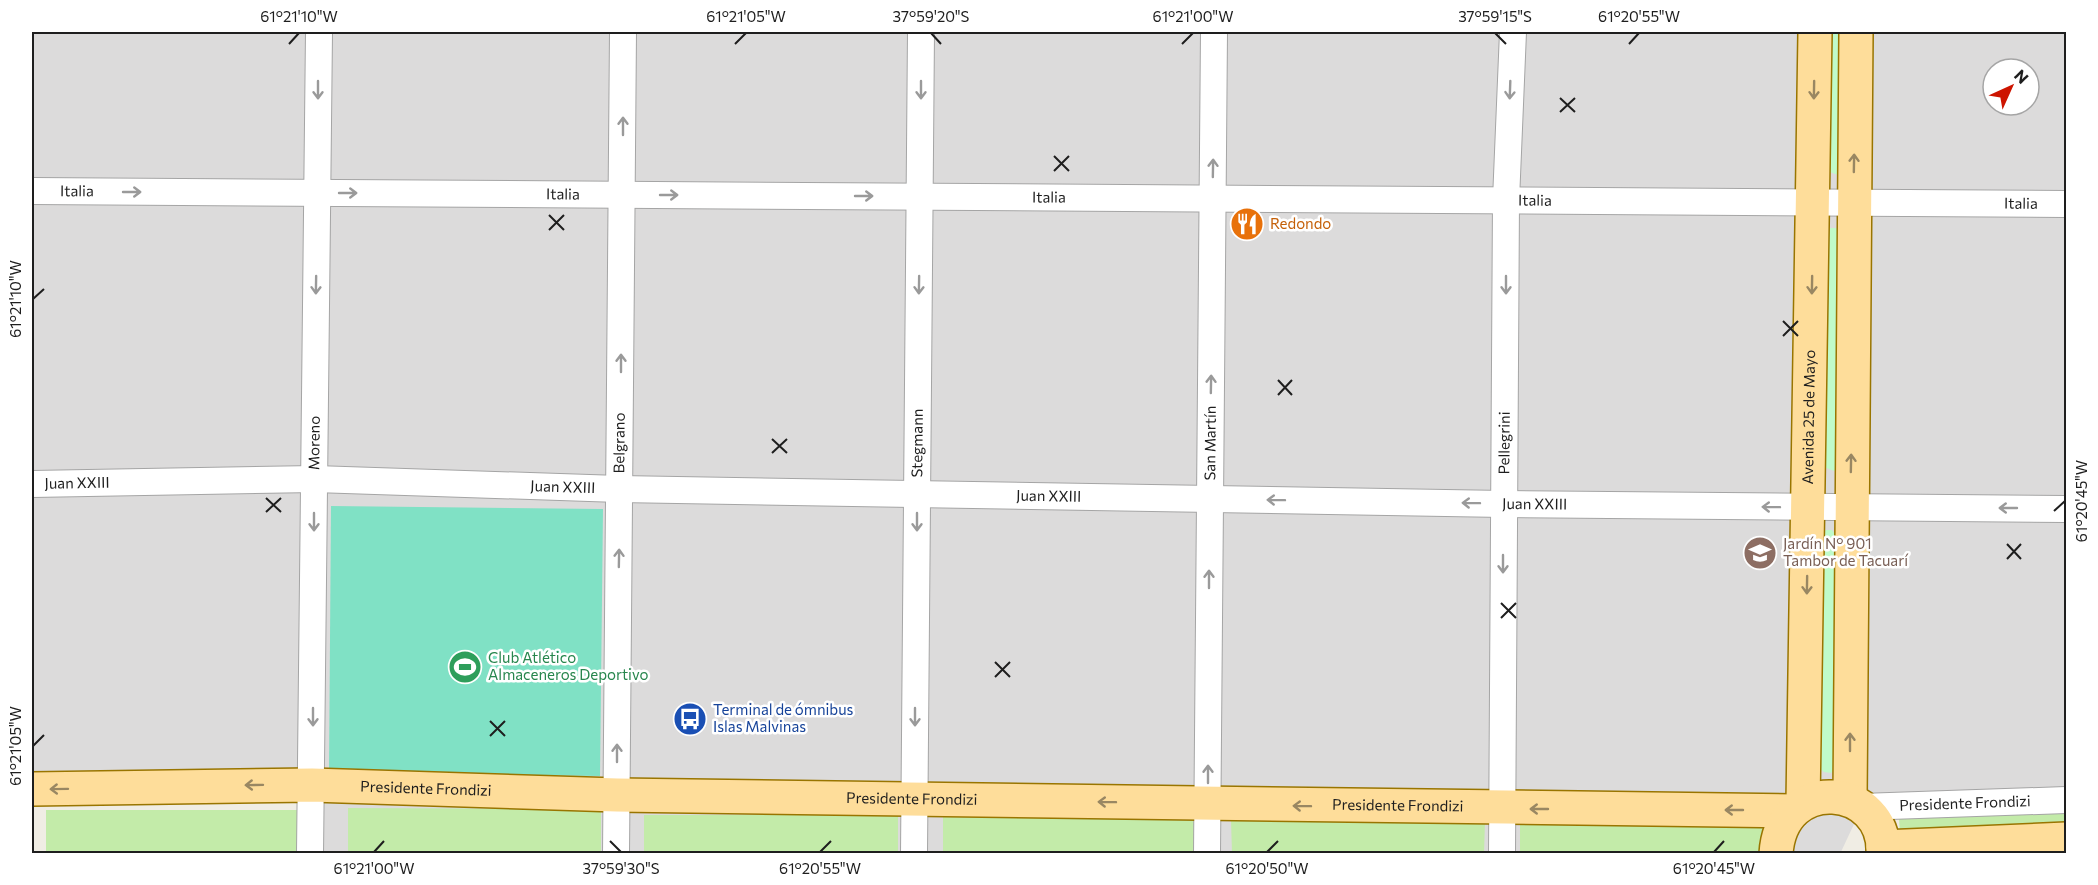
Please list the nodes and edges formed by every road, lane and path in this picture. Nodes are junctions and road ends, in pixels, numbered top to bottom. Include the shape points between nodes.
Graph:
1 (319, 32) edge
2 (623, 32) edge
3 (921, 32) edge
4 (1214, 32) edge
5 (1513, 32) edge
6 (1815, 32) edge
7 (1856, 32) edge
8 (32, 191) edge
9 (317, 193) junction
10 (622, 195) junction
11 (920, 196) junction
12 (1212, 198) junction
13 (1506, 200) junction
14 (1813, 202) junction
15 (1854, 202) junction
16 (2067, 204) edge
17 (315, 479) junction
18 (32, 484) edge
19 (620, 489) junction
20 (917, 493) junction
21 (1210, 499) junction
22 (1504, 504) junction
23 (1809, 507) junction
24 (1851, 508) junction
25 (2067, 509) edge
26 (312, 784) junction
27 (32, 789) edge
28 (617, 795) junction
29 (915, 798) junction
30 (2067, 801) edge
31 (1855, 803) junction
32 (1207, 804) junction
33 (1798, 807) junction
34 (1501, 809) junction
35 (2067, 839) edge
36 (1883, 850) edge
37 (310, 854) edge
38 (616, 854) edge
39 (914, 854) edge
40 (1207, 854) edge
41 (1502, 854) edge
42 (1776, 854) edge

1 -> 9 street, Moreno
10 -> 2 street, Belgrano
3 -> 11 street, Stegmann
12 -> 4 street, San Martín
5 -> 13 street, Pellegrini
6 -> 14 main road, Avenida 25 de Mayo
15 -> 7 main road
8 -> 9 street, Italia
9 -> 10 street, Italia
9 -> 17 street, Moreno
10 -> 11 street, Italia
19 -> 10 street, Belgrano
11 - 12 street, Italia
11 -> 20 street, Stegmann
12 - 13 street, Italia
21 -> 12 street, San Martín
13 - 14 street, Italia
13 -> 22 street, Pellegrini
14 - 15 street, Italia
14 -> 23 main road, Avenida 25 de Mayo
15 - 16 street, Italia
24 -> 15 main road
17 - 18 street, Juan XXIII
17 - 19 street, Juan XXIII
17 -> 26 street, Moreno
19 - 20 street, Juan XXIII
28 -> 19 street, Belgrano
20 - 21 street, Juan XXIII
20 -> 29 street, Stegmann
22 -> 21 street, Juan XXIII
32 -> 21 street, San Martín
23 -> 22 street, Juan XXIII
22 -> 34 street, Pellegrini
23 - 24 street, Juan XXIII
23 -> 33 main road, Avenida 25 de Mayo
25 -> 24 street, Juan XXIII
31 -> 24 main road
26 -> 27 main road, Presidente Frondizi
26 - 28 main road, Presidente Frondizi
26 - 37 street, Moreno
28 - 29 main road, Presidente Frondizi
28 - 38 street, Belgrano
32 -> 29 main road, Presidente Frondizi
29 - 39 street, Stegmann
30 - 31 street, Presidente Frondizi
31 - 33 main road, Presidente Frondizi via 1834,796
31 - 36 main road via 1877,824
34 -> 32 main road, Presidente Frondizi
32 - 40 street, San Martín
33 -> 34 main road, Presidente Frondizi
33 - 42 main road via 1783,823
34 - 41 street, Pellegrini
35 - 36 main road

